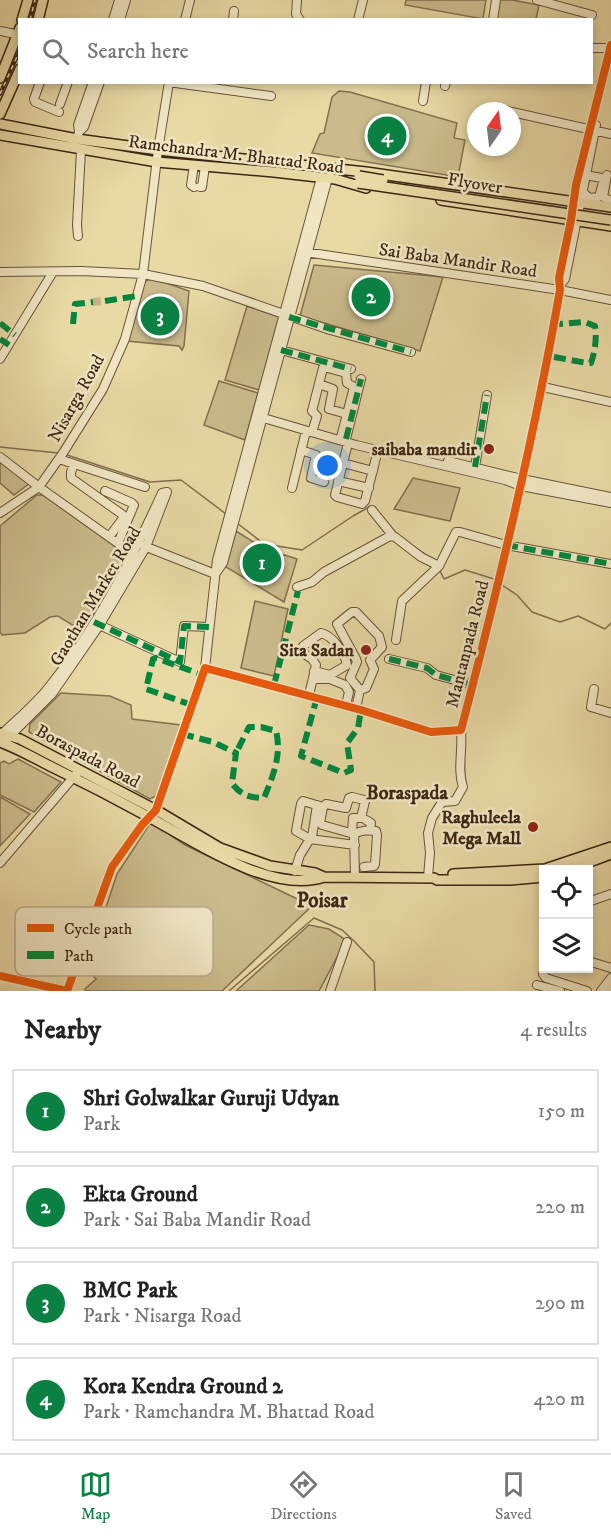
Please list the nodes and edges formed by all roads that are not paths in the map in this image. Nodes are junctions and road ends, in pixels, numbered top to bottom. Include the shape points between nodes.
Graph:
1 (28, 0) edge
2 (43, 0) edge
3 (119, 0) edge
4 (126, 0) edge
5 (190, 0) edge
6 (363, 0) edge
7 (496, 0) edge
8 (537, 0) edge
9 (295, 1) edge
10 (592, 15) dead end
11 (23, 18) edge
12 (38, 18) edge
13 (114, 18) edge
14 (121, 18) edge
15 (186, 18) edge
16 (299, 18) edge
17 (358, 18) edge
18 (493, 18) edge
19 (0, 31) edge
20 (18, 33) edge
21 (18, 35) edge
22 (611, 47) edge
23 (593, 48) edge
24 (611, 62) edge
25 (18, 74) edge
26 (0, 78) edge
27 (39, 84) edge
28 (67, 84) edge
29 (92, 84) edge
30 (99, 84) edge
31 (169, 84) edge
32 (196, 84) edge
33 (426, 84) edge
34 (222, 85) edge
35 (271, 96) dead end
36 (423, 101) dead end
37 (521, 113) edge
38 (0, 114) edge
39 (4, 125) edge
40 (592, 130) junction
41 (611, 134) edge
42 (2, 136) edge
43 (78, 136) junction
44 (81, 150) junction
45 (158, 150) junction
46 (157, 162) junction
47 (200, 166) junction
48 (586, 173) junction
49 (609, 175) edge
50 (330, 176) junction
51 (359, 179) junction
52 (198, 182) dead end
53 (579, 199) junction
54 (611, 201) edge
55 (611, 207) edge
56 (611, 215) edge
57 (574, 220) junction
58 (611, 220) edge
59 (611, 226) edge
60 (78, 236) dead end
61 (304, 252) junction
62 (0, 272) edge
63 (53, 272) junction
64 (143, 274) junction
65 (561, 287) junction
66 (611, 300) edge
67 (286, 316) junction
68 (281, 350) junction
69 (411, 352) dead end
70 (0, 359) edge
71 (351, 369) dead end
72 (361, 379) dead end
73 (319, 384) junction
74 (543, 387) junction
75 (487, 395) dead end
76 (611, 402) edge
77 (347, 414) junction
78 (259, 415) junction
79 (308, 431) junction
80 (339, 441) junction
81 (301, 450) junction
82 (378, 450) junction
83 (0, 457) edge
84 (59, 459) junction
85 (343, 463) junction
86 (74, 464) junction
87 (475, 467) junction
88 (373, 471) junction
89 (338, 481) junction
90 (324, 482) dead end
91 (522, 483) junction
92 (39, 487) junction
93 (145, 488) dead end
94 (292, 488) dead end
95 (369, 488) junction
96 (105, 491) dead end
97 (611, 497) edge
98 (611, 503) edge
99 (372, 510) dead end
100 (0, 513) edge
101 (393, 536) junction
102 (109, 537) junction
103 (118, 543) junction
104 (143, 545) junction
105 (506, 546) junction
106 (137, 556) junction
107 (611, 564) edge
108 (439, 566) junction
109 (215, 574) junction
110 (297, 587) dead end
111 (96, 624) junction
112 (210, 627) junction
113 (396, 640) dead end
114 (389, 659) dead end
115 (205, 668) junction
116 (314, 675) junction
117 (473, 685) junction
118 (594, 689) dead end
119 (359, 692) junction
120 (309, 695) junction
121 (352, 707) junction
122 (611, 713) edge
123 (461, 730) junction
124 (2, 737) edge
125 (77, 774) junction
126 (320, 806) junction
127 (153, 814) junction
128 (366, 820) dead end
129 (370, 830) junction
130 (353, 833) junction
131 (310, 839) junction
132 (355, 845) junction
133 (611, 847) edge
134 (611, 854) edge
135 (0, 863) edge
136 (581, 865) edge
137 (364, 867) dead end
138 (266, 869) junction
139 (296, 871) junction
140 (355, 877) junction
141 (539, 877) edge
142 (324, 878) junction
143 (431, 878) junction
144 (611, 894) edge
145 (593, 900) edge
146 (97, 907) edge
147 (347, 942) dead end
148 (593, 963) edge
149 (611, 968) edge
150 (543, 973) edge
151 (0, 976) edge
152 (72, 976) edge
153 (611, 978) edge
154 (537, 985) dead end
155 (67, 991) edge
156 (330, 991) edge
157 (560, 991) edge
158 (587, 991) edge
159 (600, 991) edge

1 - 11 main road
2 - 12 main road
3 - 13 street
4 - 14 street
5 - 15 street
6 - 17 street
7 - 18 street
8 - 10 street
9 - 16 street
19 - 20 street
21 - 26 main road
22 - 23 street
22 - 40 street
24 - 40 street
25 - 38 main road
27 - 28 street via 35,102 59,108
29 - 43 street
30 - 43 street
31 - 45 street, Nisarga Road
32 - 34 street
33 - 36 street
34 - 35 street
37 - 40 street
39 - 42 main road
39 - 43 main road, Ramchandra M. Bhattad Road
40 - 41 street
40 - 48 street
40 - 53 street
42 - 44 main road, Ramchandra M. Bhattad Road
43 - 45 main road, Ramchandra M. Bhattad Road
44 - 46 main road, Ramchandra M. Bhattad Road
44 - 60 street
45 - 46 street, Nisarga Road
45 - 50 main road, Ramchandra M. Bhattad Road
46 - 47 main road, Ramchandra M. Bhattad Road
46 - 64 street, Nisarga Road
47 - 50 main road, Ramchandra M. Bhattad Road
47 - 52 street
48 - 49 street
48 - 53 street
48 - 53 street via 602,178 599,197
49 - 54 street via 603,197
50 - 51 main road, Flyover
50 - 53 main road, Ramchandra M. Bhattad Road via 366,172
50 - 57 main road, Ramchandra M. Bhattad Road via 367,188
50 - 61 street
51 - 56 main road, Flyover, bridge
51 - 58 main road, Flyover, bridge
53 - 55 main road, Ramchandra M. Bhattad Road
53 - 57 street, Mantanpada Road
57 - 59 main road, Ramchandra M. Bhattad Road
57 - 65 street, Mantanpada Road
61 - 65 street, Sai Baba Mandir Road
61 - 67 street
62 - 63 street
63 - 64 street
63 - 70 street
64 - 67 street via 203,286
64 - 84 street, Nisarga Road via 124,339 103,389
65 - 66 street, Sai Baba Mandir Road
65 - 74 street, Mantanpada Road
67 - 68 street
67 - 69 street
67 - 78 street
68 - 71 street
68 - 78 street
72 - 80 street
73 - 77 street via 333,389 329,409
73 - 77 street via 324,367 346,373 347,383 354,387
73 - 79 street via 312,411 317,416
74 - 76 street
74 - 91 street, Mantanpada Road
75 - 87 street
77 - 80 street
78 - 79 street
78 - 109 street
79 - 80 street
79 - 81 street
80 - 82 street
80 - 85 street
80 - 87 street
81 - 90 street via 316,455 311,478
81 - 94 street
82 - 88 street
82 - 91 street
83 - 92 street
84 - 86 street
84 - 92 street, Nisarga Road
85 - 88 street
85 - 89 street
86 - 93 street
86 - 102 street via 71,477 124,517
87 - 91 street
88 - 95 street
89 - 95 street
89 - 95 street via 335,495 352,502 364,504
91 - 97 street
91 - 98 street
91 - 105 street, Mantanpada Road
92 - 100 street, Nisarga Road
92 - 102 street
96 - 103 street via 134,505
99 - 101 street
101 - 108 street
101 - 110 street
102 - 103 street
103 - 106 street
104 - 104 street, Gaothan Market Road via 162,493 167,492
104 - 106 street, Gaothan Market Road
104 - 109 street
105 - 107 street
105 - 108 street via 456,532
105 - 117 street, Mantanpada Road
106 - 111 street, Gaothan Market Road
108 - 113 street via 402,601
109 - 112 street
111 - 112 street via 180,662 184,626
111 - 124 street, Gaothan Market Road via 61,676
112 - 115 street
114 - 117 street
115 - 120 street, Mantanpada Road
115 - 127 street
116 - 116 street via 315,661 305,656 303,646 325,633 347,665 330,675
116 - 120 street
116 - 121 street via 345,685
117 - 123 street, Mantanpada Road
118 - 122 street via 591,708
119 - 119 street via 366,688 374,669 370,660 382,647 382,641 352,612 338,624 356,658 350,678
119 - 121 street
120 - 121 street, Mantanpada Road
121 - 123 street, Mantanpada Road via 431,732
123 - 143 street via 459,776 463,787 454,801 442,802 432,818
124 - 125 main road, Boraspada Road
125 - 127 main road, Boraspada Road
125 - 135 street
126 - 130 street via 322,825
126 - 130 street via 345,808 349,798 364,800 361,818 353,818
126 - 131 street
126 - 131 street via 303,801 301,804 296,831
127 - 138 main road, Boraspada Road via 192,843
127 - 146 street via 112,867
128 - 129 street via 370,821
129 - 130 street
129 - 137 street via 377,834 372,852 374,866
130 - 132 street
131 - 132 street
131 - 139 street
132 - 140 street
133 - 143 main road, Boraspada Road via 545,869
134 - 136 main road
138 - 139 main road, Boraspada Road
138 - 142 main road, Boraspada Road via 298,880
139 - 142 main road, Boraspada Road
140 - 142 main road, Boraspada Road
140 - 143 main road, Boraspada Road
141 - 143 main road, Boraspada Road
144 - 145 street
147 - 156 street
148 - 149 street
150 - 158 street via 546,978
151 - 155 street
152 - 155 street
153 - 159 street
154 - 157 street

